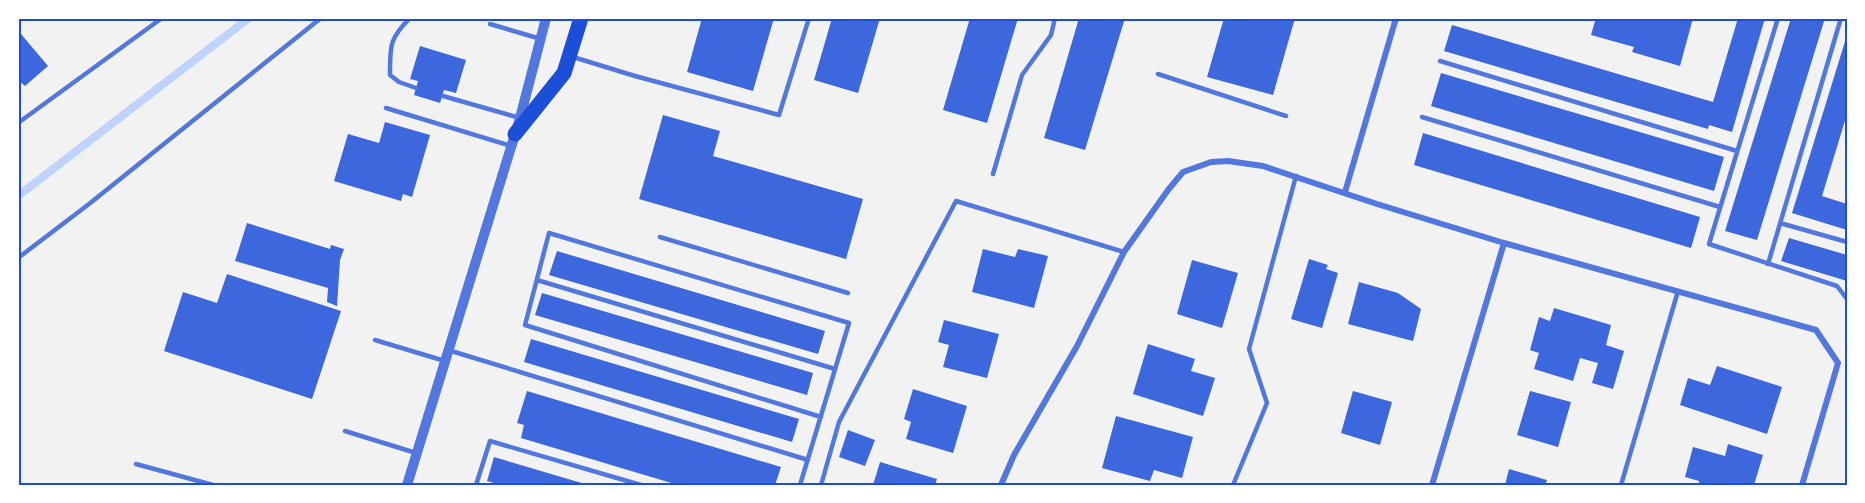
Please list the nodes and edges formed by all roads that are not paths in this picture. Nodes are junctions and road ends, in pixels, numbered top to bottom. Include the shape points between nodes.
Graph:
1 (162, 18) edge
2 (321, 18) edge
3 (410, 18) edge
4 (546, 18) edge
5 (581, 18) edge
6 (809, 18) edge
7 (1055, 18) edge
8 (1396, 18) edge
9 (1778, 18) edge
10 (1841, 18) edge
11 (490, 24) dead end
12 (541, 39) junction
13 (569, 55) junction
14 (1440, 61) dead end
15 (1158, 74) dead end
16 (416, 88) dead end
17 (443, 96) dead end
18 (386, 108) dead end
19 (1286, 116) dead end
20 (1422, 117) dead end
21 (520, 118) junction
22 (18, 123) edge
23 (513, 140) junction
24 (1737, 152) junction
25 (993, 174) dead end
26 (1296, 176) junction
27 (1345, 192) junction
28 (1720, 207) junction
29 (1780, 223) junction
30 (660, 237) dead end
31 (1847, 242) edge
32 (1504, 243) junction
33 (1124, 252) junction
34 (18, 258) edge
35 (1768, 264) junction
36 (537, 280) junction
37 (1678, 291) junction
38 (848, 293) dead end
39 (1847, 299) edge
40 (375, 340) dead end
41 (447, 356) junction
42 (1838, 363) junction
43 (1847, 366) edge
44 (835, 369) junction
45 (821, 417) junction
46 (345, 431) dead end
47 (416, 453) junction
48 (808, 460) junction
49 (136, 464) dead end
50 (213, 485) edge
51 (407, 485) edge
52 (476, 485) edge
53 (641, 485) edge
54 (800, 485) edge
55 (821, 485) edge
56 (1001, 485) edge
57 (1233, 485) edge
58 (1432, 485) edge
59 (1622, 485) edge
60 (1802, 485) edge

1 - 22 lane
2 - 34 lane
3 - 16 lane via 396,33 390,52 390,75
4 - 12 street
5 - 13 main road
6 - 13 lane via 779,115
7 - 25 lane via 1050,35 1022,75
8 - 27 street
9 - 24 lane
10 - 29 lane
11 - 12 lane
12 - 21 street
13 - 23 main road via 564,73
14 - 24 lane
15 - 19 lane
17 - 21 lane
18 - 23 lane
20 - 28 lane
21 - 23 street
23 - 41 street
24 - 28 lane
26 - 27 street
26 - 33 street via 1230,161 1210,162 1183,172
26 - 57 lane via 1249,349 1267,403
27 - 32 street
28 - 35 lane via 1709,244
29 - 31 lane
29 - 35 lane
30 - 38 lane
32 - 37 street
32 - 58 street
33 - 55 lane via 956,201 838,422
33 - 56 street
35 - 39 lane via 1837,286
36 - 44 lane
36 - 44 lane via 549,233 849,323
36 - 45 lane via 525,325
37 - 42 street via 1816,330
37 - 59 lane
40 - 41 lane
41 - 47 street
41 - 48 lane
42 - 43 street
42 - 60 street
44 - 45 lane
45 - 48 lane
46 - 47 lane
47 - 51 street
48 - 54 lane
49 - 50 lane
52 - 53 lane via 490,441

